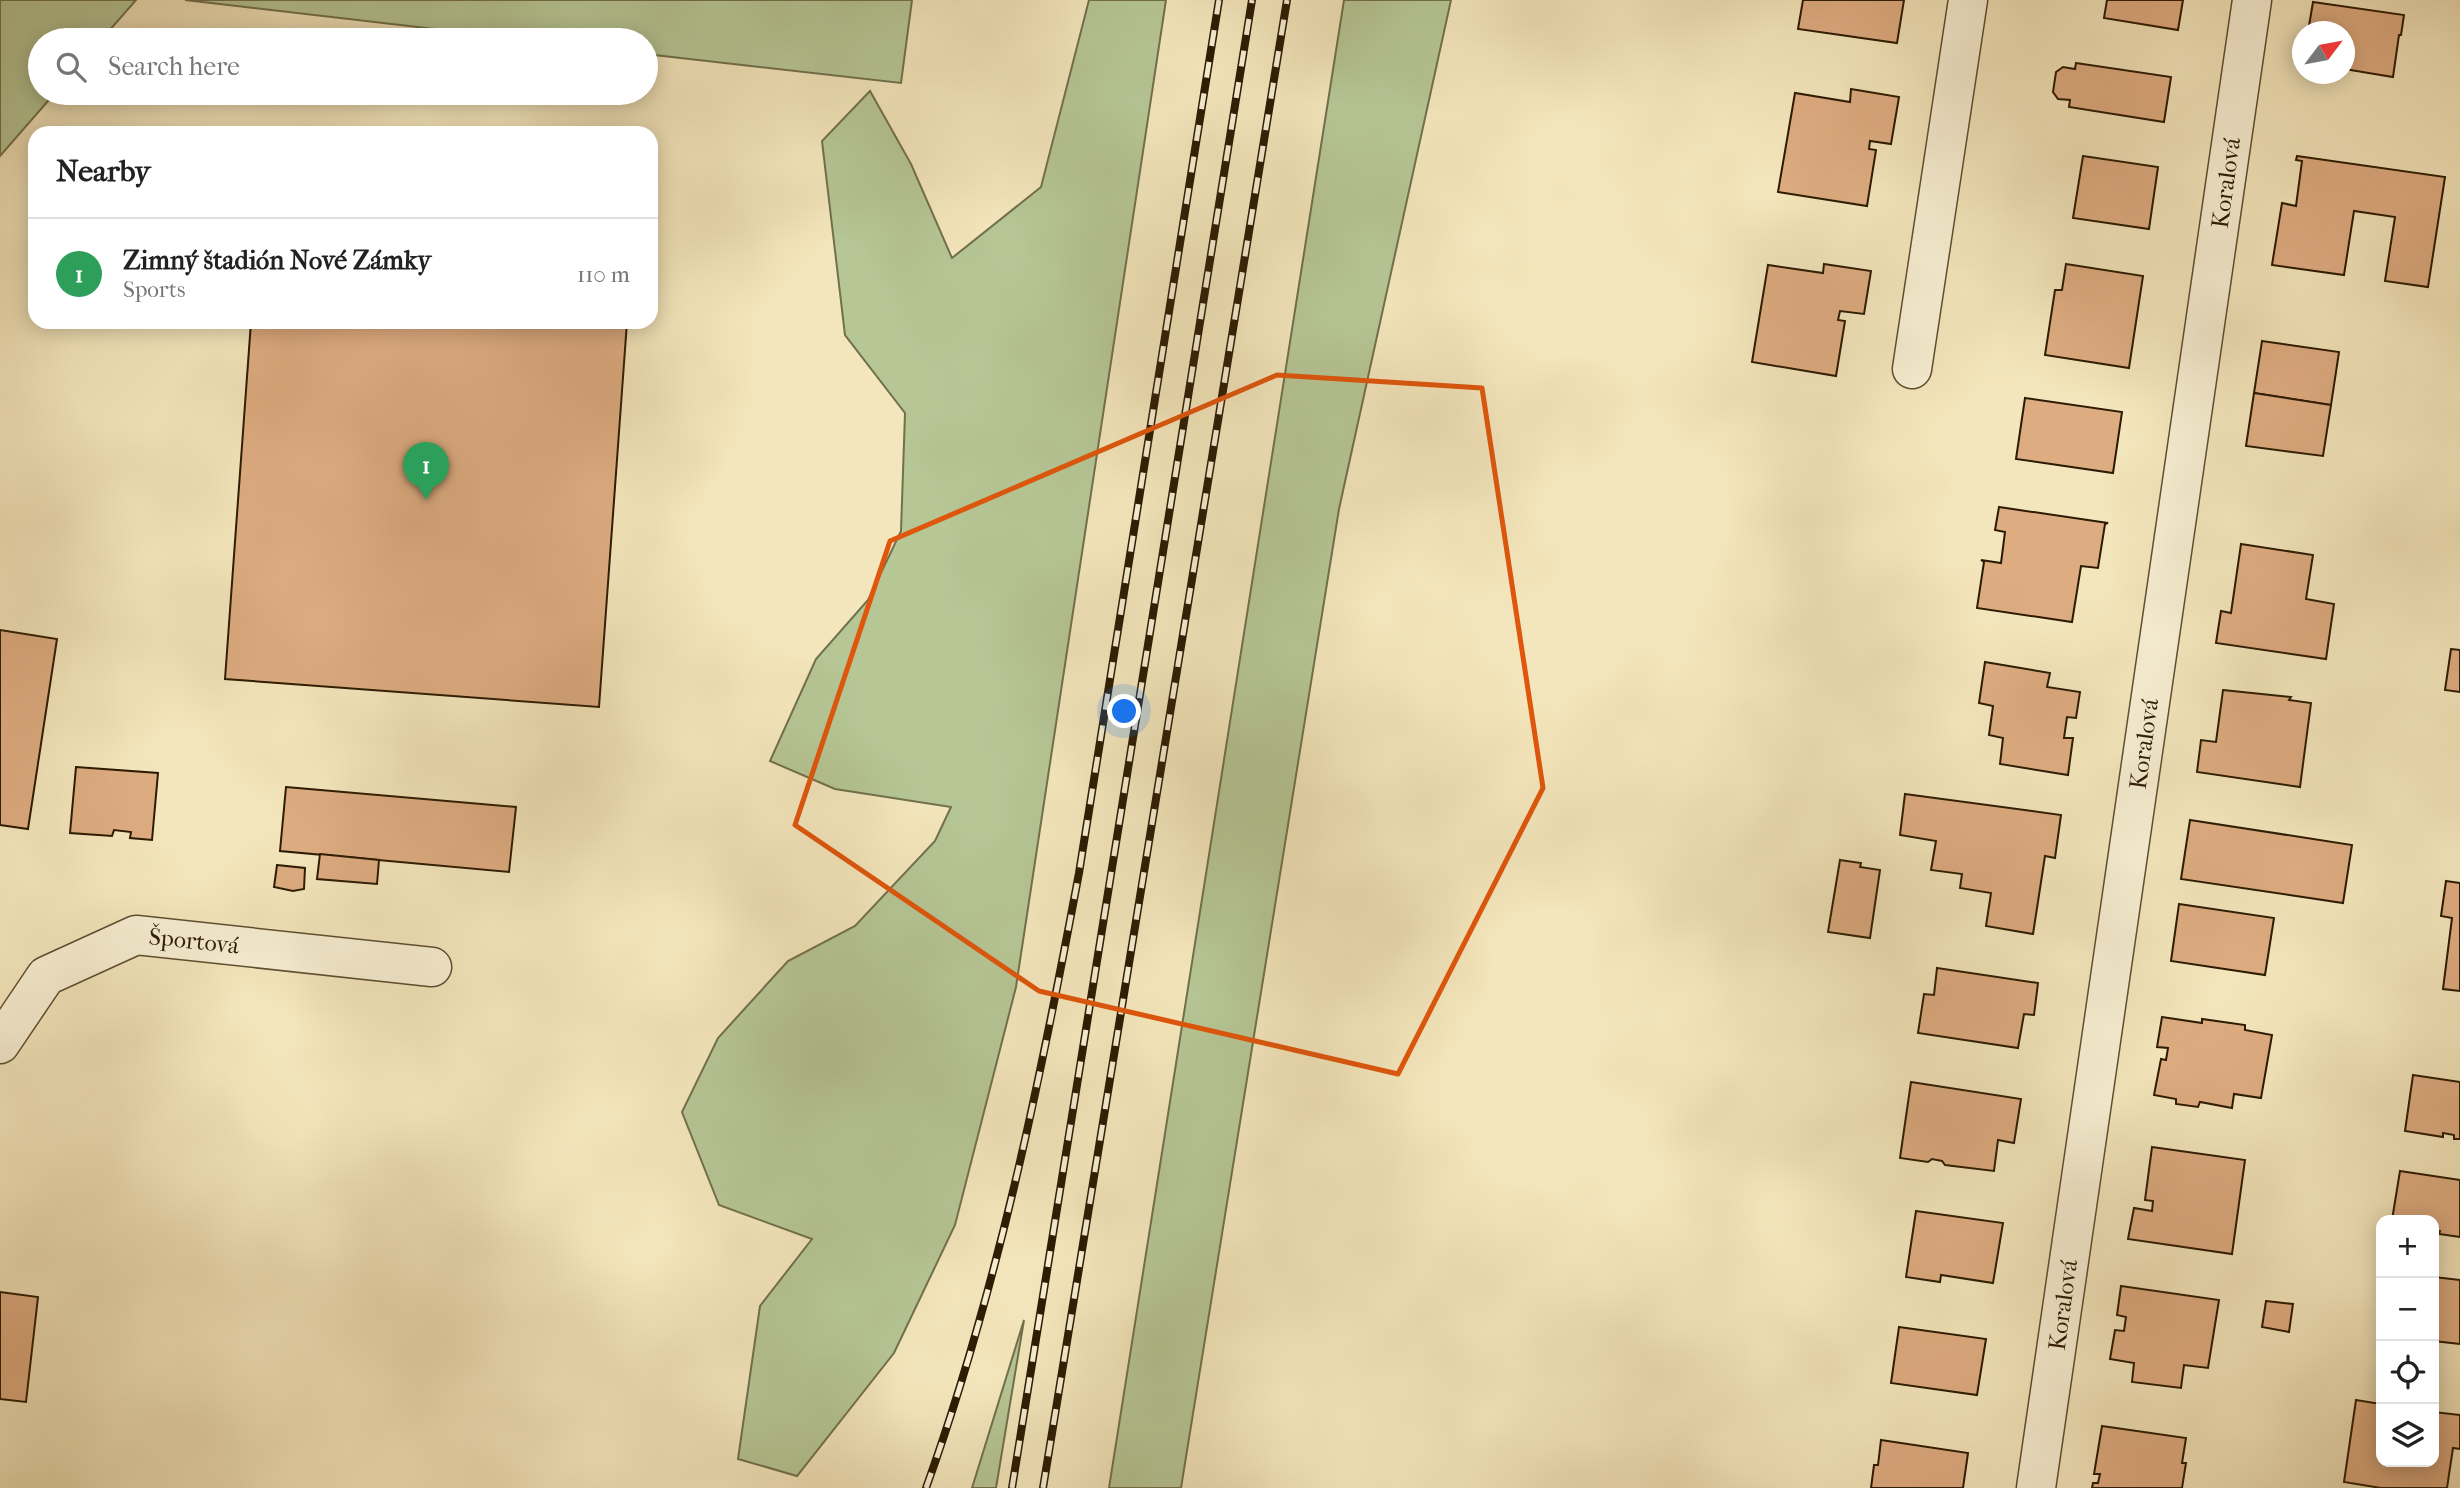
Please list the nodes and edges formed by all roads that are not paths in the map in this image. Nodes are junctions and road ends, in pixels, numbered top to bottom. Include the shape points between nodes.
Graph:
1 (1968, 0) edge
2 (2252, 0) edge
3 (1912, 369) dead end
4 (432, 967) dead end
5 (0, 1044) edge
6 (2036, 1488) edge

1 - 3 street
2 - 6 street, Koralová
4 - 5 street, Športová via 136,935 46,976

